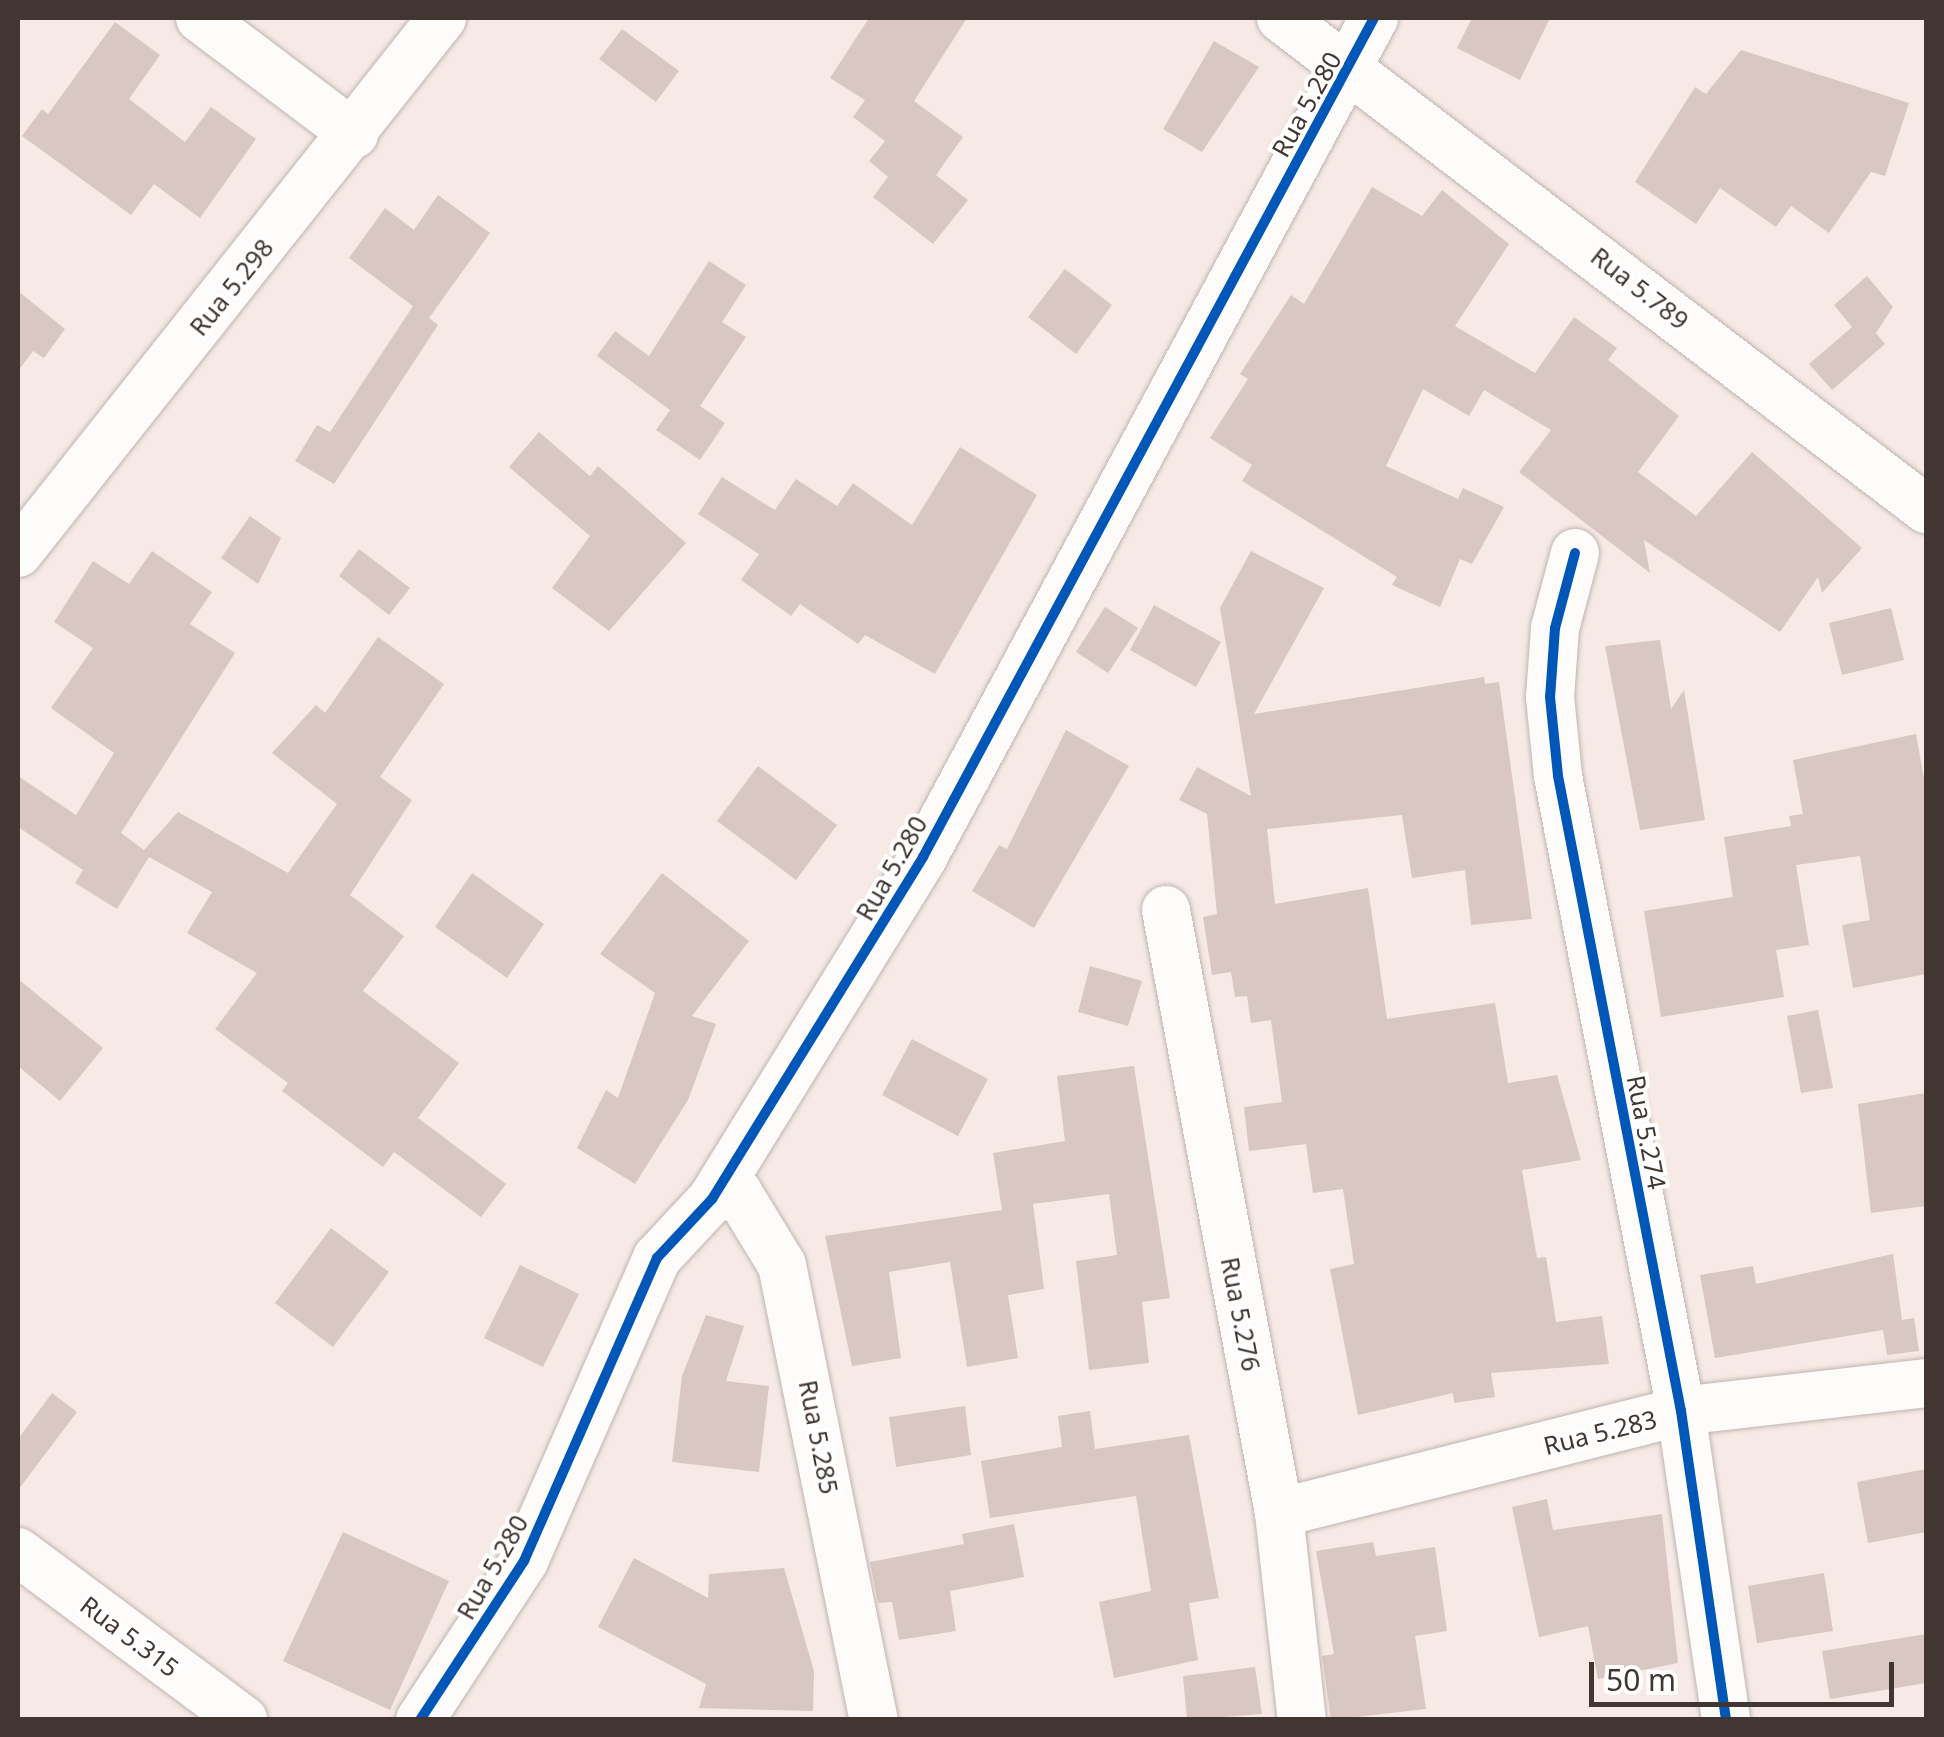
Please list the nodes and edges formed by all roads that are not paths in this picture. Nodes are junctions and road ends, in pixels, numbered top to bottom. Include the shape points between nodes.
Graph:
1 (200, 18) edge
2 (442, 18) edge
3 (1281, 18) edge
4 (1374, 18) edge
5 (1349, 70) junction
6 (354, 134) junction
7 (1926, 510) edge
8 (1575, 553) dead end
9 (18, 554) edge
10 (1166, 910) dead end
11 (712, 1199) junction
12 (1926, 1382) edge
13 (1681, 1411) junction
14 (1279, 1513) junction
15 (18, 1552) edge
16 (243, 1720) edge
17 (420, 1720) edge
18 (874, 1720) edge
19 (1302, 1720) edge
20 (1726, 1720) edge

1 - 6 street
2 - 6 street, Rua 5.298
3 - 5 street, Rua 5.789
4 - 5 street, Rua 5.280
5 - 7 street, Rua 5.789
5 - 11 street, Rua 5.280 via 1119,480 923,857
6 - 9 street, Rua 5.298
8 - 13 street, Rua 5.274 via 1555,628 1550,697 1558,776
10 - 14 street, Rua 5.276
11 - 17 street, Rua 5.280 via 657,1258 524,1561
11 - 18 street, Rua 5.285 via 738,1194 782,1265
12 - 13 street, Rua 5.283
13 - 14 street, Rua 5.283
13 - 20 street, Rua 5.274
14 - 19 street, Rua 5.276
15 - 16 street, Rua 5.315

